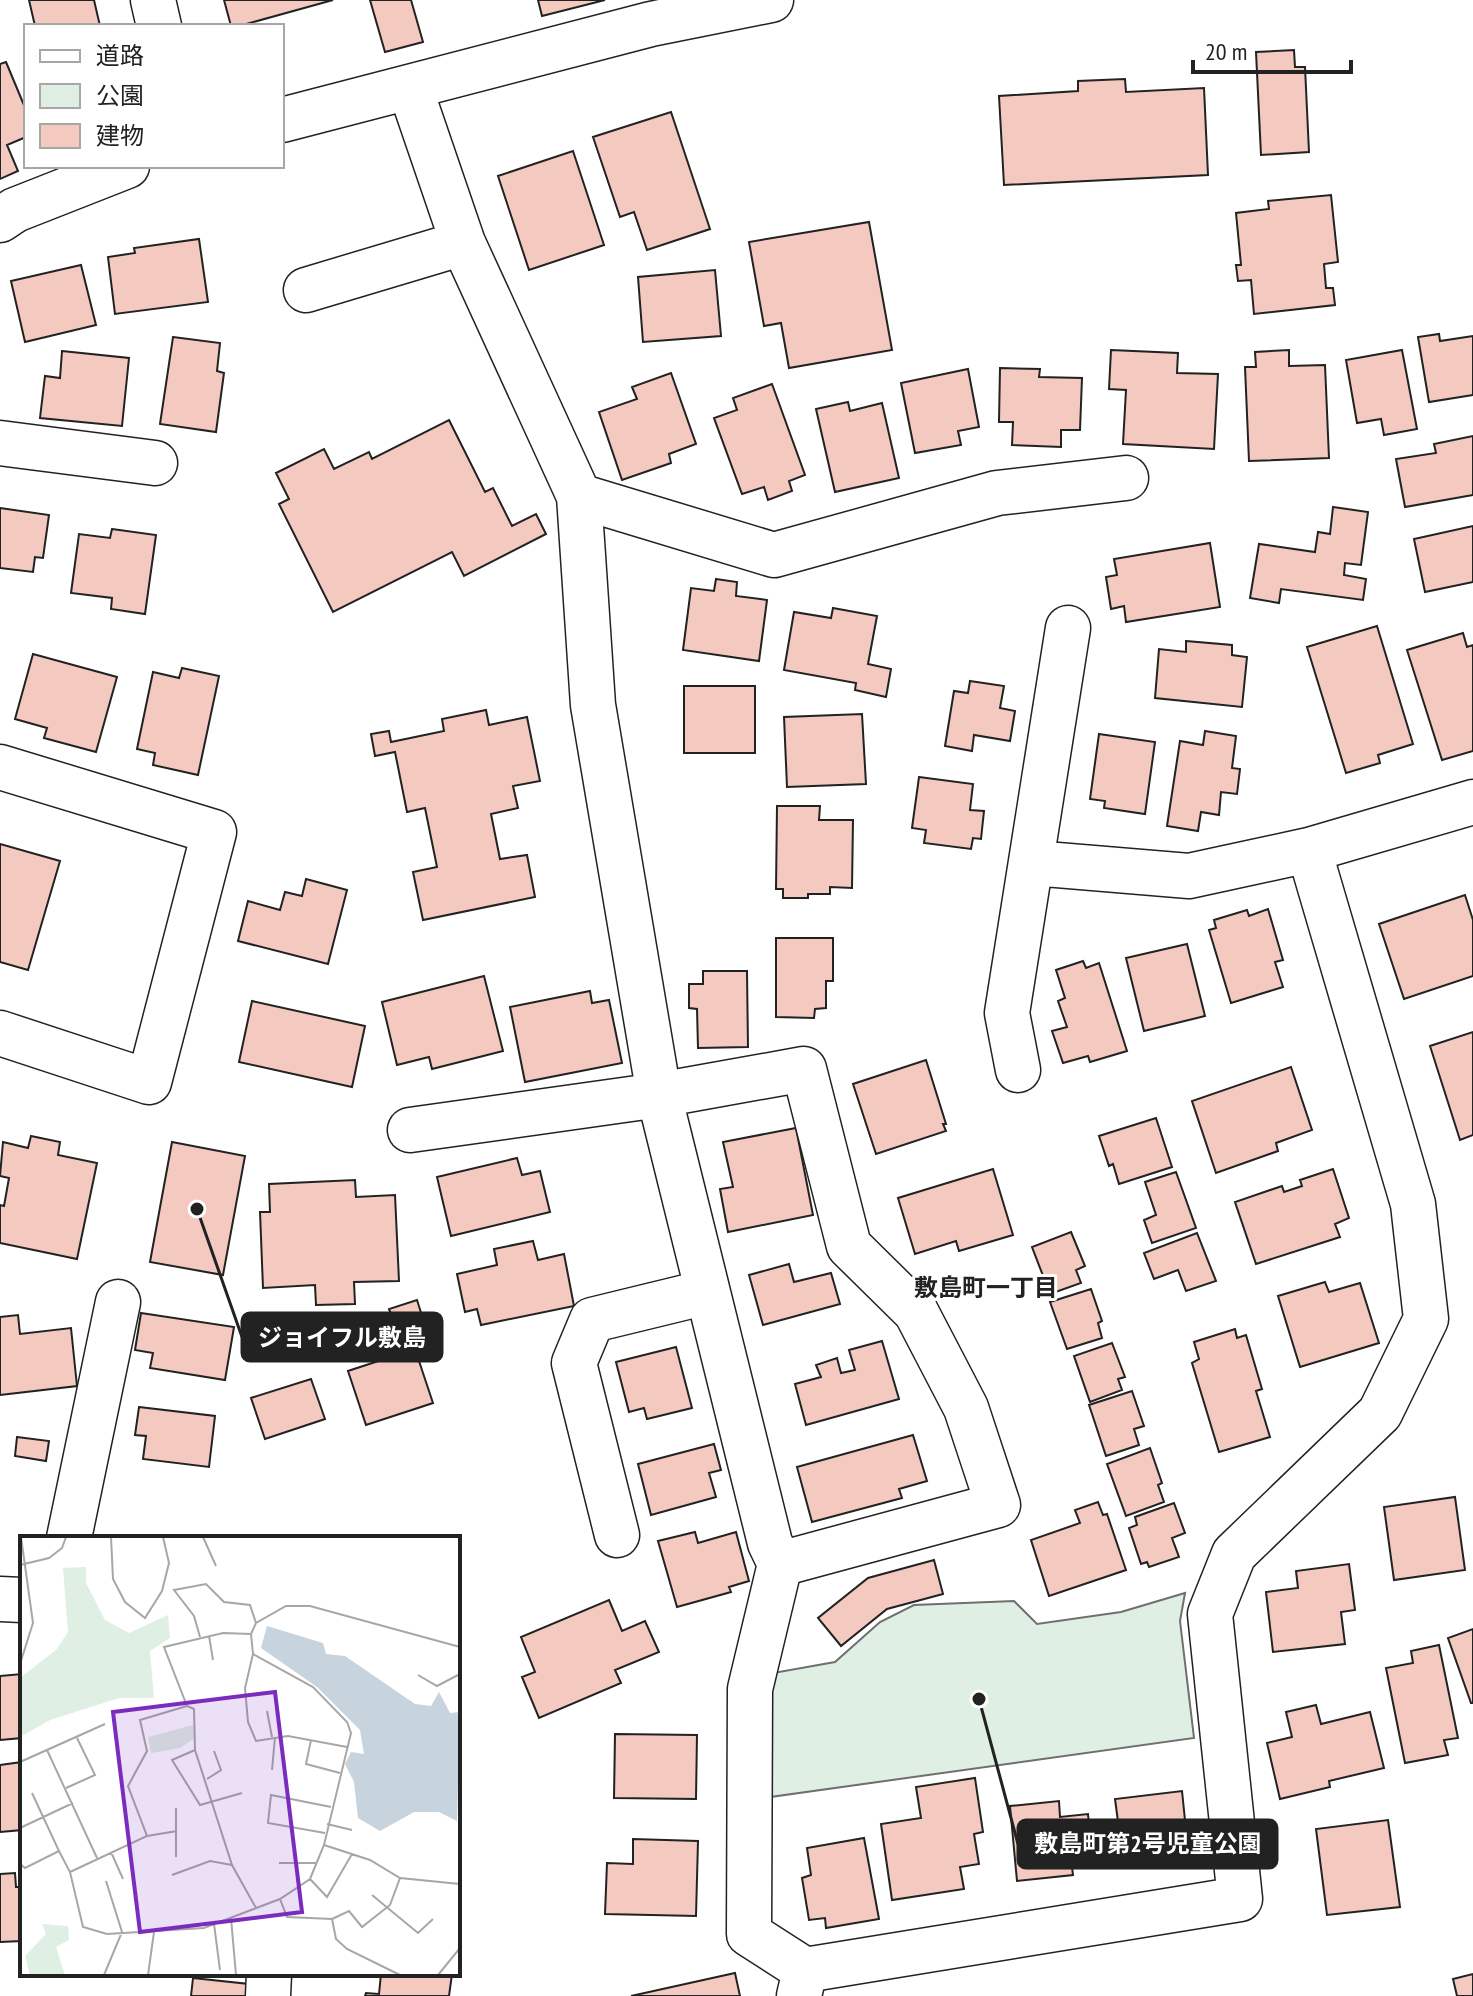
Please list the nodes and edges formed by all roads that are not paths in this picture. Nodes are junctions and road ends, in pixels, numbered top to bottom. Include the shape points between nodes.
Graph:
1 (153, 0) edge
2 (771, 0) edge
3 (650, 12) edge
4 (159, 24) edge
5 (410, 88) junction
6 (284, 120) edge
7 (122, 168) edge
8 (0, 220) edge
9 (463, 243) junction
10 (306, 290) dead end
11 (0, 443) edge
12 (155, 463) dead end
13 (1126, 478) dead end
14 (579, 496) junction
15 (1068, 628) dead end
16 (0, 767) edge
17 (1473, 802) edge
18 (1309, 850) junction
19 (1033, 863) junction
20 (0, 1033) edge
21 (1018, 1070) dead end
22 (659, 1095) junction
23 (410, 1130) dead end
24 (707, 1292) junction
25 (118, 1302) dead end
26 (617, 1535) dead end
27 (69, 1536) edge
28 (780, 1564) junction
29 (0, 1599) edge
30 (20, 1600) edge
31 (269, 1976) edge
32 (802, 1983) edge
33 (268, 1996) edge

1 - 4 street
2 - 3 street
3 - 5 street
5 - 6 street
5 - 9 street
7 - 8 street
9 - 10 street
9 - 14 street
11 - 12 street
13 - 14 street via 997,493 774,555
14 - 22 street via 593,705
15 - 19 street
16 - 20 street via 214,832 149,1082
17 - 18 street
18 - 19 street via 1189,876
18 - 32 street via 1413,1204 1426,1319 1380,1413 1234,1554 1210,1614 1240,1899
19 - 21 street via 1007,1013
22 - 23 street
22 - 24 street
22 - 28 street via 804,1069 849,1246 916,1312 966,1408 998,1505
24 - 26 street via 592,1320 574,1363
24 - 28 street via 770,1543
25 - 27 street
28 - 32 street via 750,1689 749,1934
29 - 30 street
31 - 33 street

